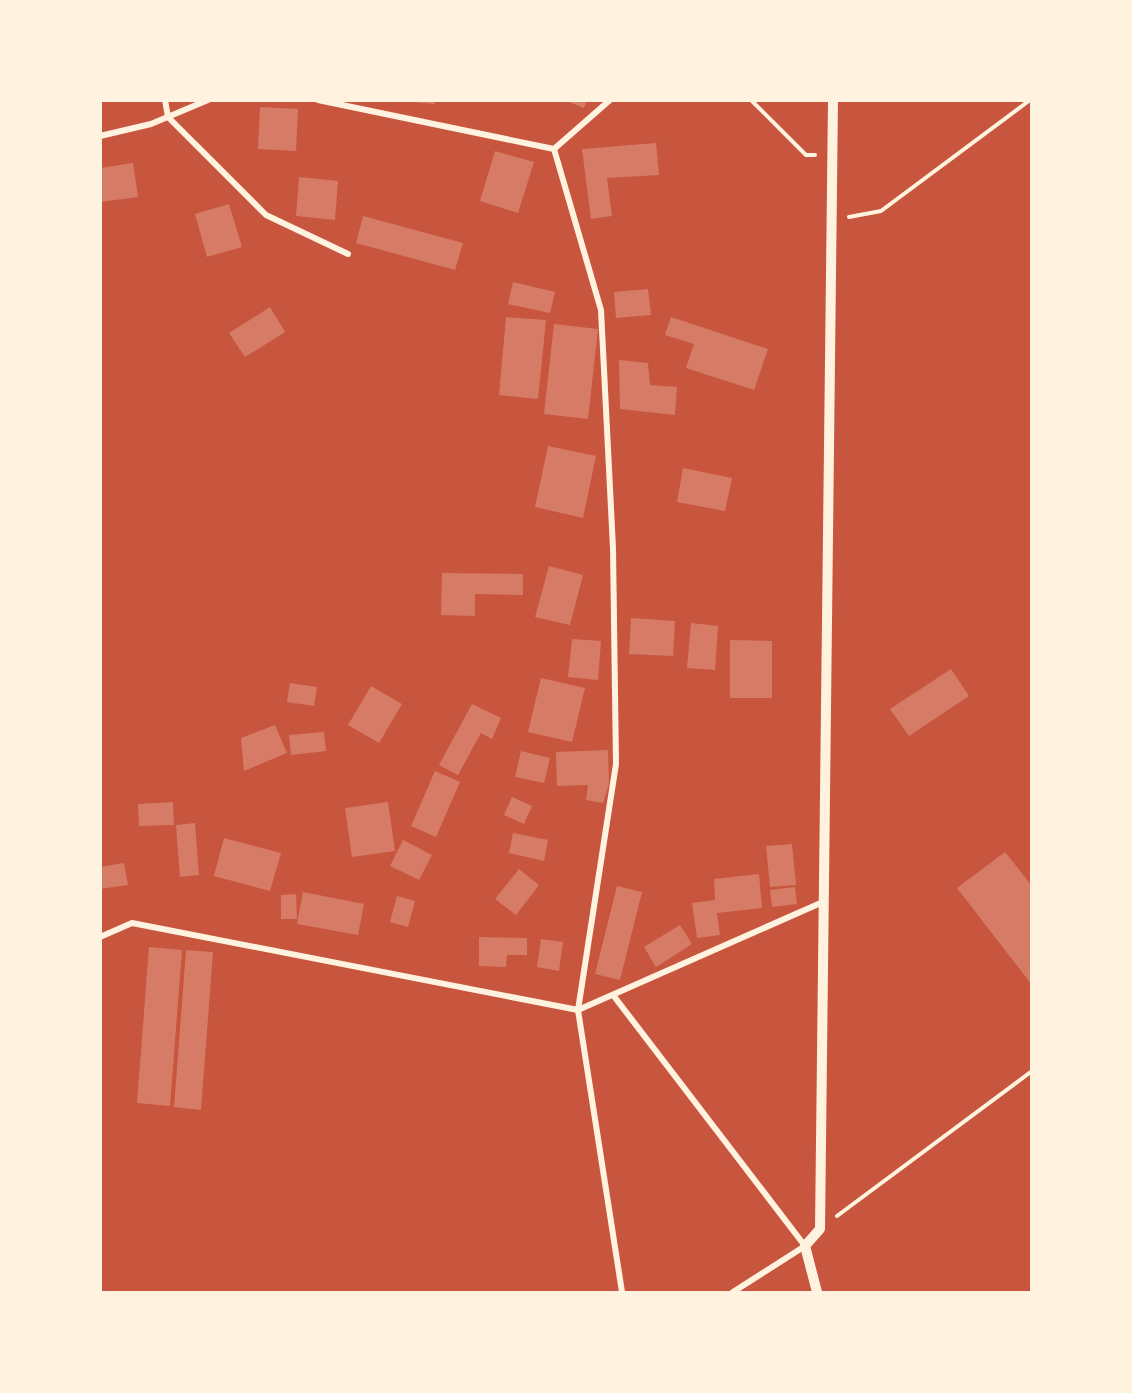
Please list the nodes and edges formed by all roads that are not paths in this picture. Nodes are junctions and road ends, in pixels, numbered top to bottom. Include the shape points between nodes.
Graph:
1 (165, 100) edge
2 (208, 100) edge
3 (318, 100) edge
4 (610, 100) edge
5 (833, 100) edge
6 (168, 117) junction
7 (100, 136) edge
8 (554, 149) junction
9 (348, 254) dead end
10 (823, 902) junction
11 (100, 937) edge
12 (613, 995) junction
13 (579, 1010) junction
14 (805, 1246) junction
15 (622, 1293) edge
16 (733, 1293) edge
17 (817, 1293) edge

1 - 6 street
2 - 6 street
3 - 8 street
4 - 8 street
5 - 10 street
6 - 7 street
6 - 9 street via 266,215
8 - 13 street via 601,310 614,548 616,764
10 - 12 street
10 - 14 street via 820,1229
11 - 13 street via 132,923
12 - 13 street
12 - 14 street
13 - 15 street
14 - 16 street
14 - 17 street

